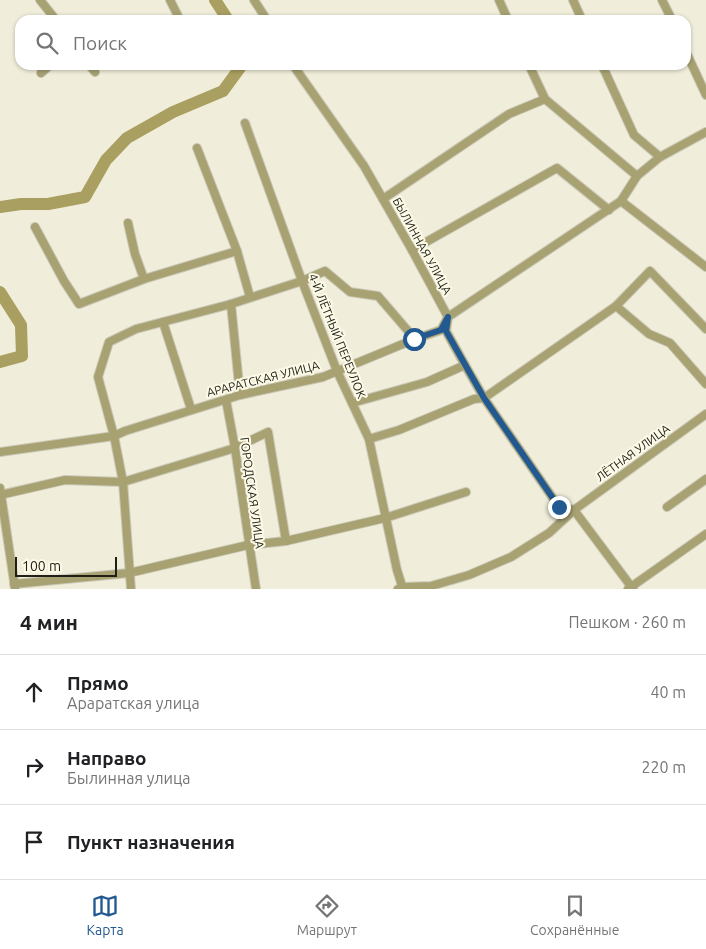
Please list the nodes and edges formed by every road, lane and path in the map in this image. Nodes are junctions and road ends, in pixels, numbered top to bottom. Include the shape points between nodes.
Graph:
1 (40, 0) edge
2 (170, 0) edge
3 (254, 0) edge
4 (499, 0) edge
5 (573, 0) edge
6 (662, 0) edge
7 (52, 15) edge
8 (178, 15) edge
9 (264, 15) edge
10 (506, 15) edge
11 (580, 15) edge
12 (670, 15) edge
13 (691, 63) edge
14 (44, 70) edge
15 (296, 70) edge
16 (531, 70) edge
17 (604, 70) edge
18 (41, 73) dead end
19 (706, 95) edge
20 (545, 99) junction
21 (245, 123) dead end
22 (706, 132) edge
23 (197, 148) dead end
24 (660, 157) junction
25 (637, 176) junction
26 (383, 199) junction
27 (621, 201) junction
28 (609, 210) junction
29 (128, 223) dead end
30 (35, 228) dead end
31 (412, 250) junction
32 (237, 251) junction
33 (706, 267) edge
34 (144, 279) junction
35 (302, 281) junction
36 (250, 297) junction
37 (231, 304) junction
38 (616, 306) junction
39 (448, 317) junction
40 (163, 322) junction
41 (706, 329) edge
42 (414, 339) junction
43 (465, 365) junction
44 (337, 372) junction
45 (706, 384) edge
46 (240, 395) junction
47 (484, 398) junction
48 (226, 400) junction
49 (352, 403) junction
50 (191, 409) junction
51 (706, 414) edge
52 (114, 436) junction
53 (369, 439) junction
54 (235, 448) junction
55 (0, 452) edge
56 (706, 479) edge
57 (122, 482) junction
58 (1, 492) edge
59 (466, 492) dead end
60 (667, 507) dead end
61 (574, 510) junction
62 (385, 518) junction
63 (706, 534) edge
64 (286, 541) junction
65 (248, 544) junction
66 (129, 573) junction
67 (15, 587) edge
68 (401, 588) edge
69 (631, 588) edge
70 (131, 589) edge
71 (256, 589) edge

1 - 7 street
2 - 8 street
3 - 9 street
4 - 10 street
5 - 11 street
6 - 12 street
13 - 19 street
14 - 18 street
15 - 26 street, БЫЛИННАЯ УЛИЦА via 364,166
16 - 20 street
17 - 24 street via 634,135
20 - 25 street
20 - 26 street via 509,114
21 - 35 street, 4-Й ЛЁТНЫЙ ПЕРЕУЛОК
22 - 24 street
23 - 32 street
24 - 25 street
25 - 27 street
26 - 31 street, БЫЛИННАЯ УЛИЦА
27 - 28 street, АРАРАТСКАЯ УЛИЦА
27 - 33 street
28 - 31 street via 557,168
28 - 39 street, АРАРАТСКАЯ УЛИЦА
29 - 34 street
30 - 34 street via 79,304
31 - 39 street, БЫЛИННАЯ УЛИЦА
32 - 34 street
32 - 36 street
35 - 36 street
35 - 42 street via 325,271 350,292 378,296
35 - 44 street, 4-Й ЛЁТНЫЙ ПЕРЕУЛОК
36 - 37 street
37 - 40 street
37 - 46 street
38 - 41 street via 650,271
38 - 45 street via 649,334 670,343
38 - 47 street
39 - 42 street, АРАРАТСКАЯ УЛИЦА via 441,330
39 - 43 street, БЫЛИННАЯ УЛИЦА via 446,331
40 - 50 street
40 - 52 street via 136,329 109,342 98,377
42 - 44 street, АРАРАТСКАЯ УЛИЦА
43 - 47 street, БЫЛИННАЯ УЛИЦА
43 - 49 street via 427,382
44 - 46 street, АРАРАТСКАЯ УЛИЦА
44 - 49 street, 4-Й ЛЁТНЫЙ ПЕРЕУЛОК
46 - 48 street, АРАРАТСКАЯ УЛИЦА
47 - 53 street
47 - 61 street, БЫЛИННАЯ УЛИЦА via 559,507
48 - 50 street, АРАРАТСКАЯ УЛИЦА
48 - 54 street, ГОРОДСКАЯ УЛИЦА
49 - 53 street, 4-Й ЛЁТНЫЙ ПЕРЕУЛОК
50 - 52 street, АРАРАТСКАЯ УЛИЦА
51 - 61 street, ЛЁТНАЯ УЛИЦА
52 - 55 street, АРАРАТСКАЯ УЛИЦА
52 - 57 street
53 - 62 street, 4-Й ЛЁТНЫЙ ПЕРЕУЛОК
54 - 57 street
54 - 64 street via 268,432
54 - 65 street, ГОРОДСКАЯ УЛИЦА
56 - 60 street
57 - 58 street via 65,480
57 - 66 street
58 - 67 street
59 - 62 street
61 - 68 street, ЛЁТНАЯ УЛИЦА via 548,533 511,557 469,575 431,586
61 - 69 street, БЫЛИННАЯ УЛИЦА
62 - 64 street
62 - 68 street, 4-Й ЛЁТНЫЙ ПЕРЕУЛОК
63 - 69 street
64 - 65 street
65 - 66 street
65 - 71 street, ГОРОДСКАЯ УЛИЦА
66 - 67 street
66 - 70 street

